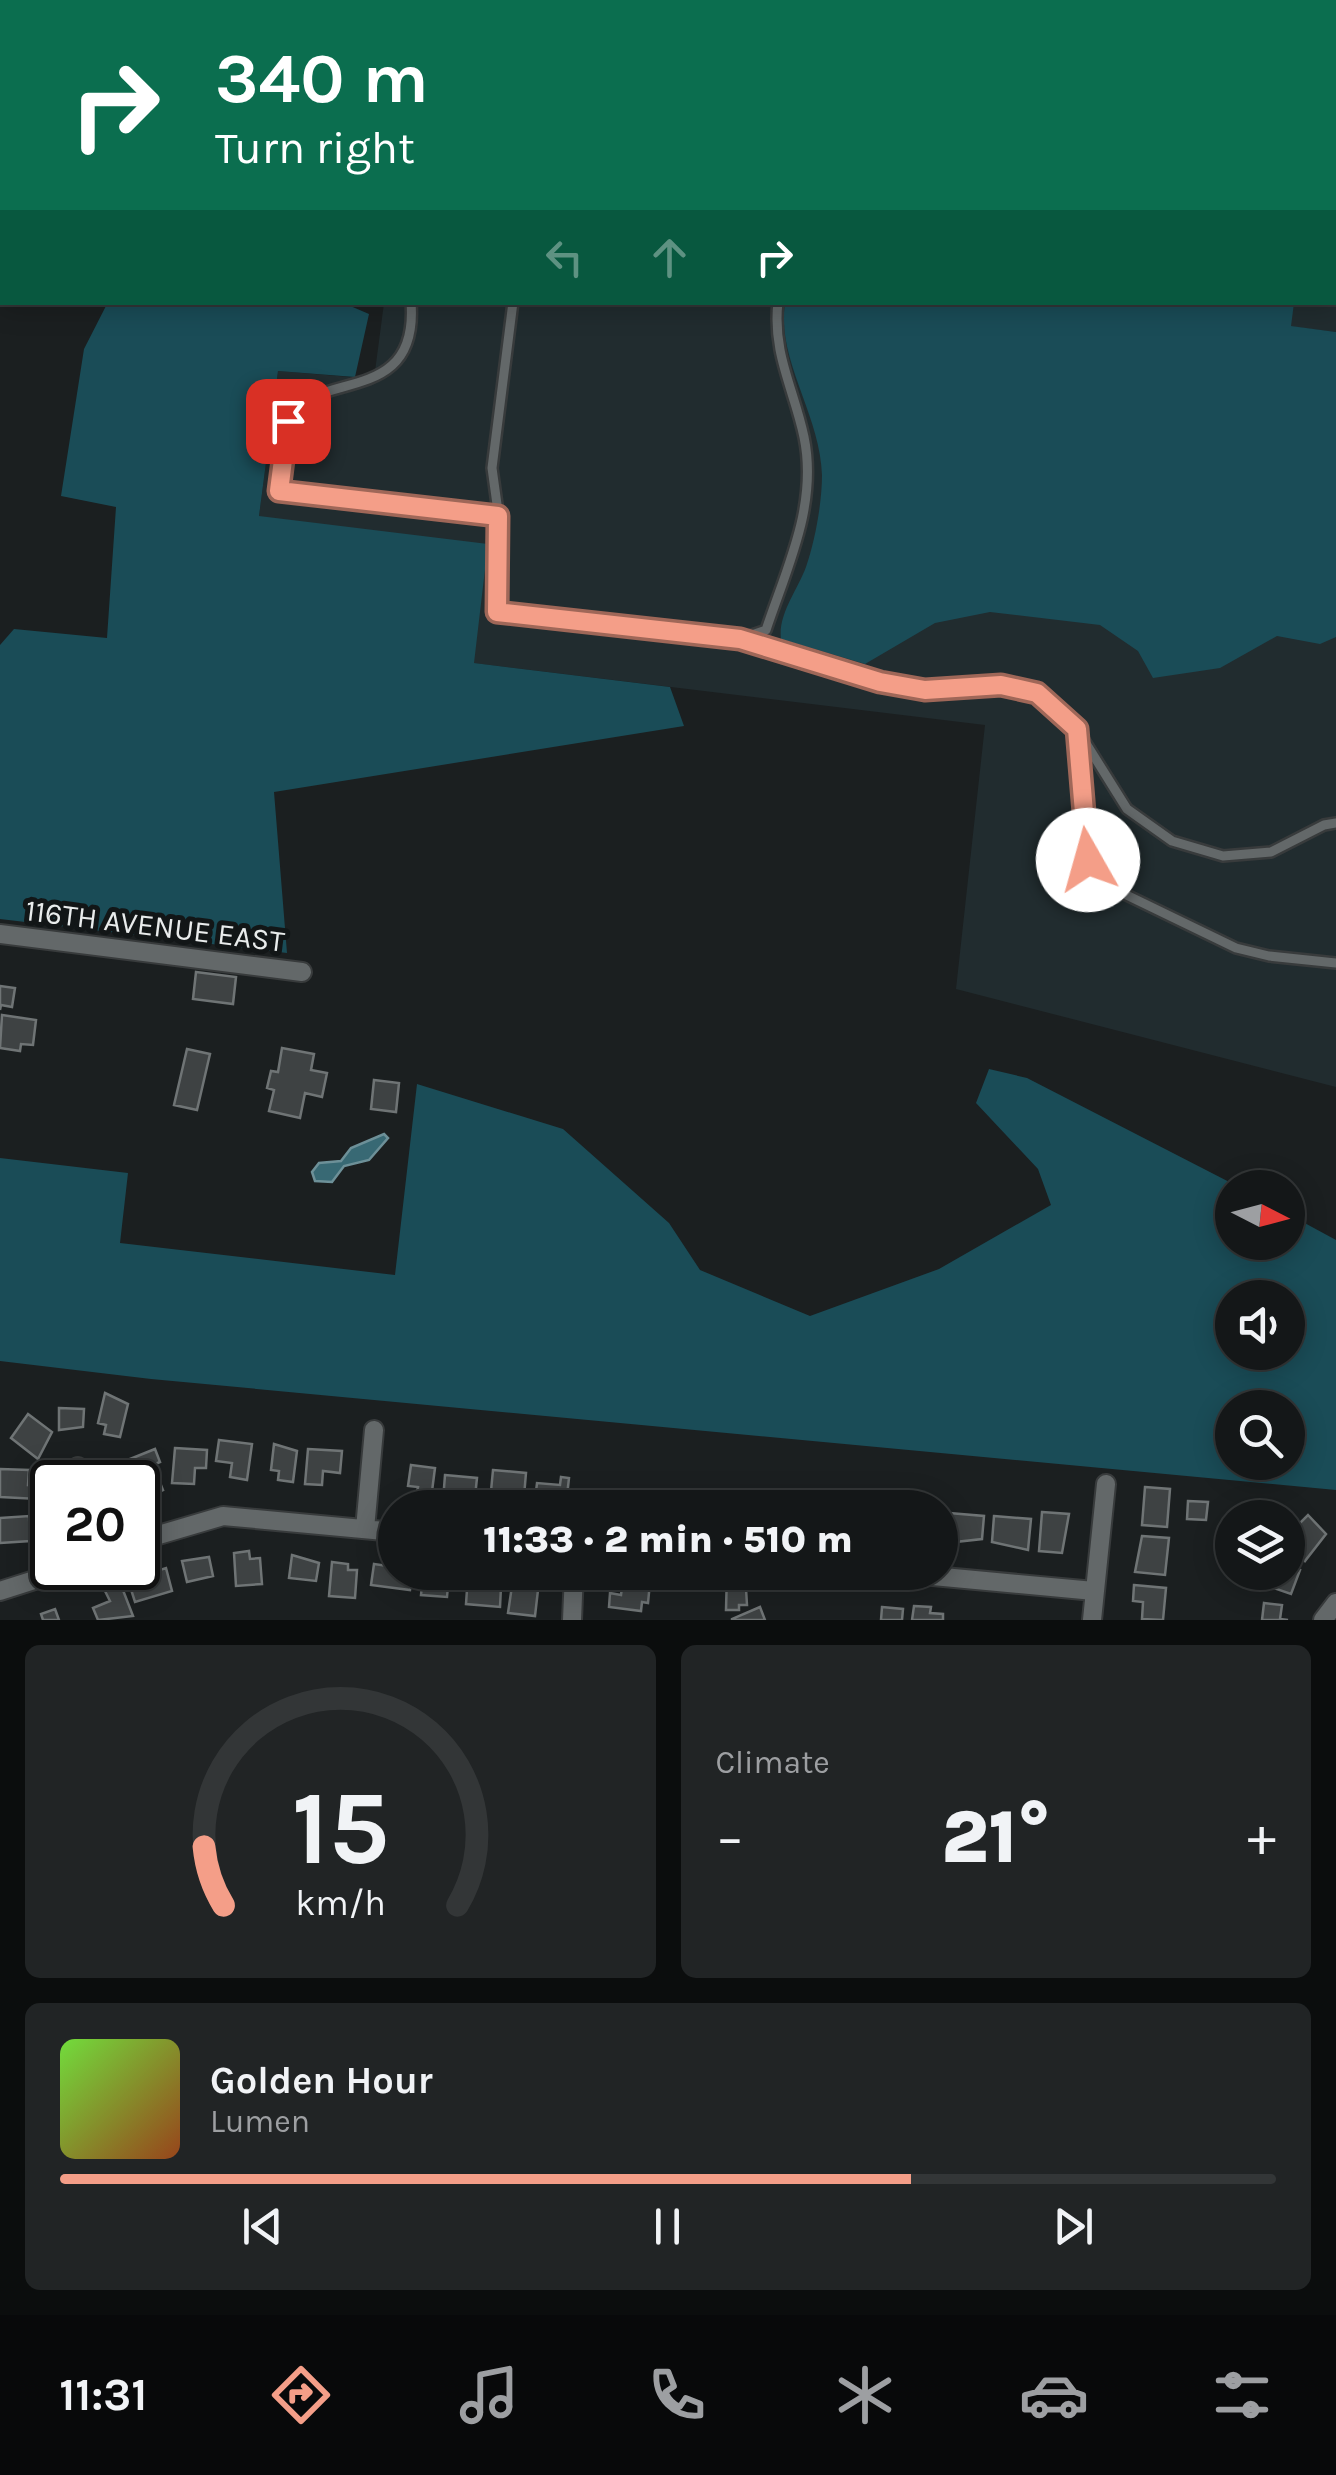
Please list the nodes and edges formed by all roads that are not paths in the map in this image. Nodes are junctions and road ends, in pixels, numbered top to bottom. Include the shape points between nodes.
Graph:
1 (411, 305) edge
2 (513, 305) edge
3 (778, 305) edge
4 (498, 516) junction
5 (740, 639) junction
6 (1077, 729) junction
7 (1336, 823) edge
8 (0, 934) edge
9 (1336, 964) edge
10 (302, 972) dead end
11 (374, 1430) dead end
12 (1106, 1484) dead end
13 (365, 1529) junction
14 (378, 1530) edge
15 (160, 1535) edge
16 (958, 1578) edge
17 (30, 1581) edge
18 (573, 1590) edge
19 (0, 1591) edge
20 (1094, 1591) junction
21 (1336, 1603) edge
22 (572, 1620) edge
23 (1092, 1620) edge
24 (1323, 1620) edge

1 - 4 lane via 408,337 382,374 312,396 294,410 279,491
2 - 4 lane via 492,468
3 - 5 lane via 774,333 804,436 808,477 800,539 766,630
4 - 5 lane via 497,612
5 - 6 lane via 880,682 925,690 1001,685 1037,693
6 - 7 lane via 1127,810 1172,841 1224,856 1271,852
6 - 9 lane via 1088,860 1112,888 1236,948
8 - 10 street, 116TH AVENUE EAST
11 - 13 street
12 - 20 street
13 - 14 street
13 - 15 street via 223,1516
16 - 20 street
17 - 19 street
18 - 22 street
20 - 23 street
21 - 24 street

